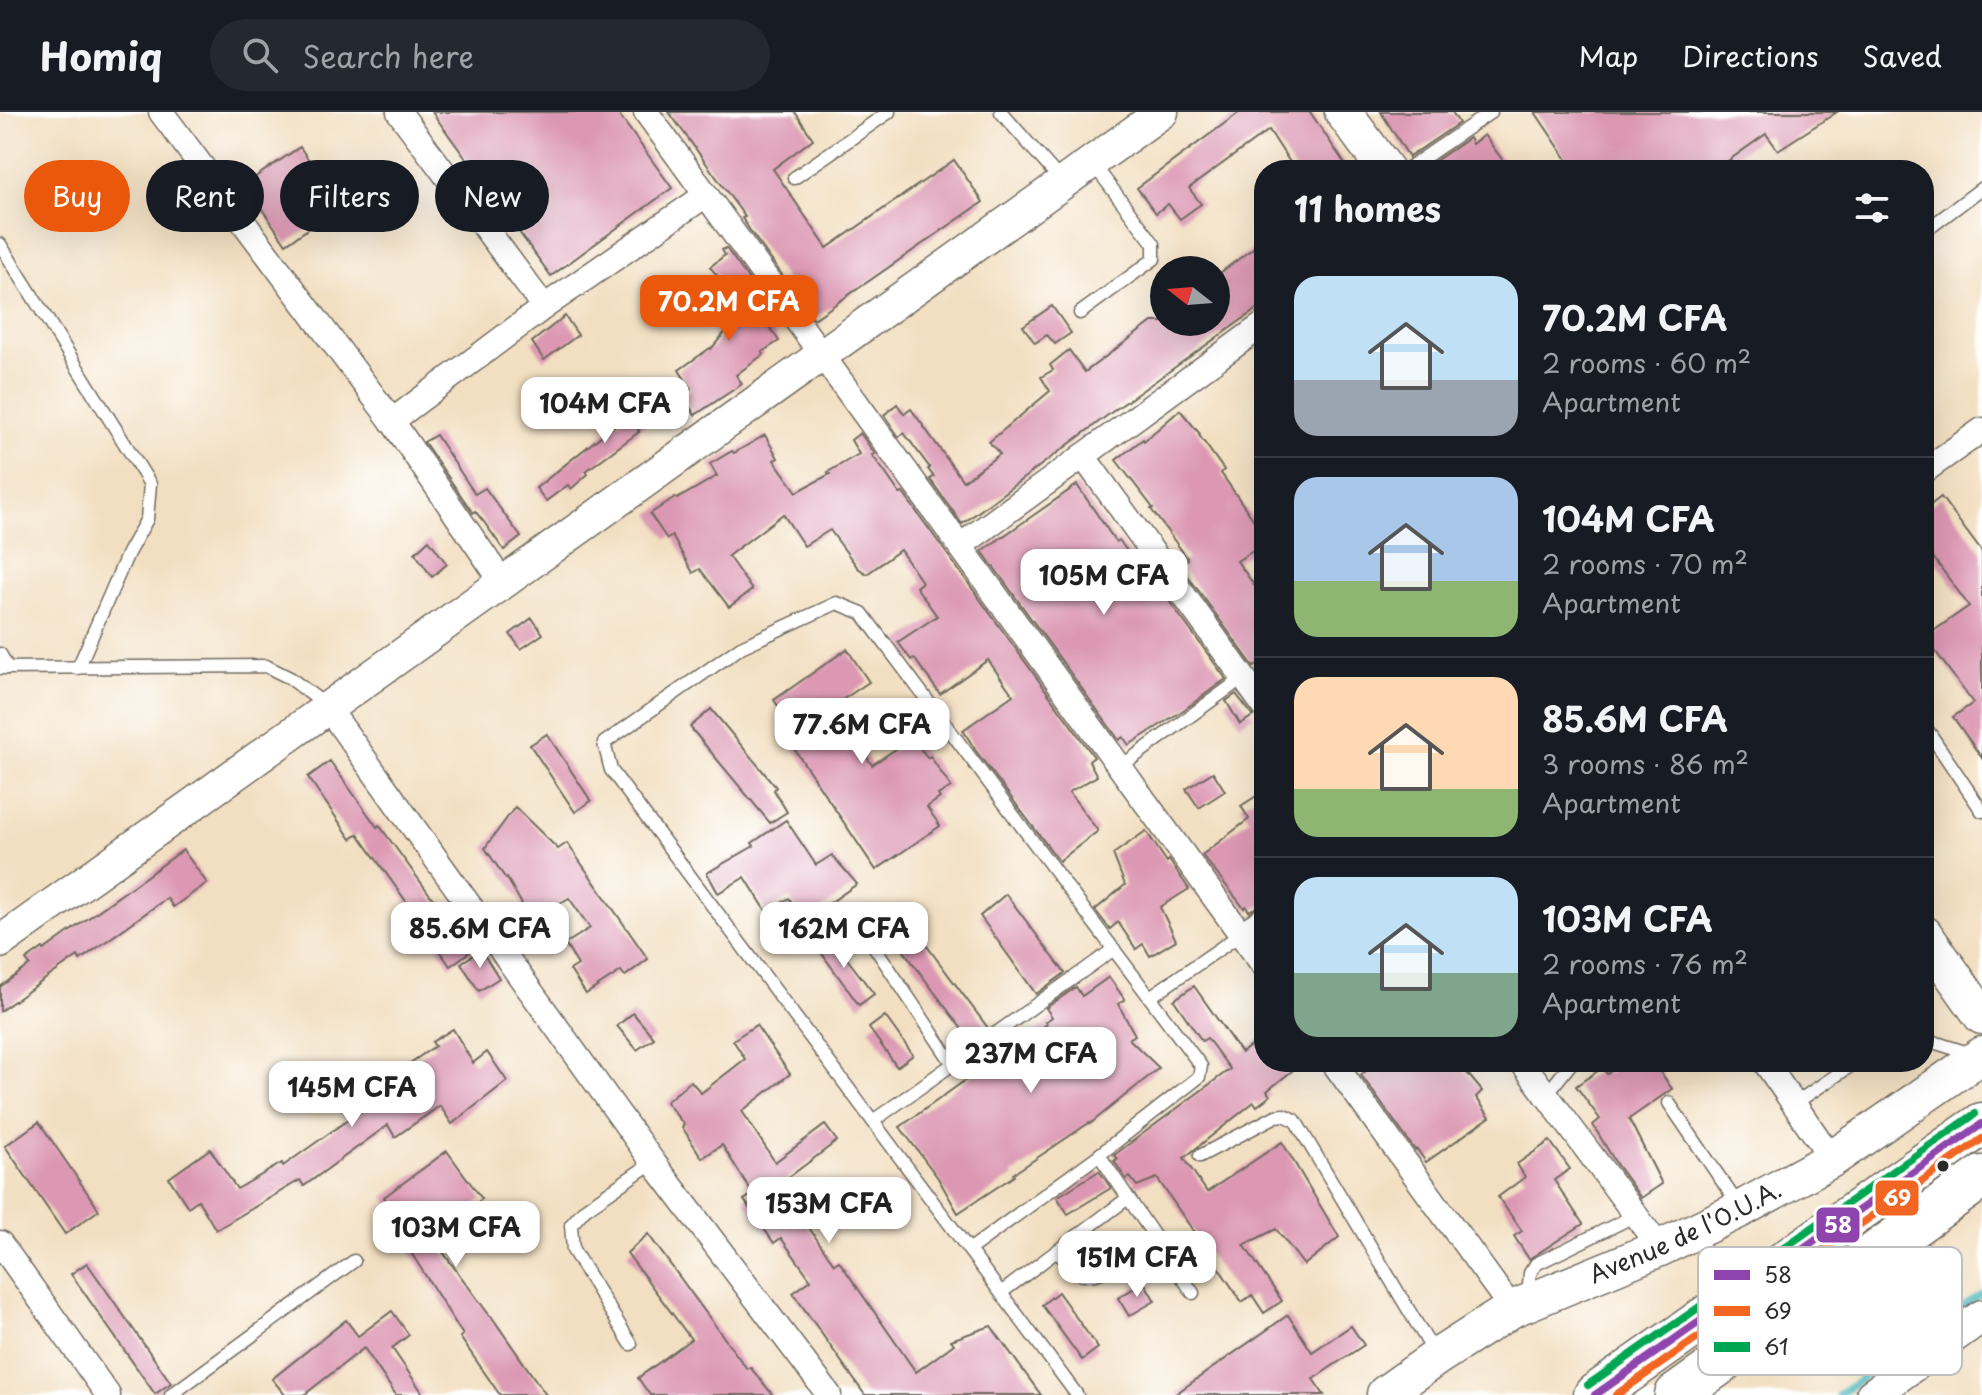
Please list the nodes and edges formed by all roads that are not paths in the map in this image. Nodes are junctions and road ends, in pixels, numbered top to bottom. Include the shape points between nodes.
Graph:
1 (161, 112) edge
2 (399, 112) edge
3 (646, 112) edge
4 (889, 112) edge
5 (1001, 112) edge
6 (1162, 112) edge
7 (1343, 112) edge
8 (1491, 112) edge
9 (1379, 160) edge
10 (1421, 160) edge
11 (1092, 162) junction
12 (794, 178) dead end
13 (1063, 183) junction
14 (1982, 188) edge
15 (706, 195) junction
16 (1934, 224) edge
17 (0, 244) edge
18 (544, 307) junction
19 (1080, 313) dead end
20 (1254, 331) edge
21 (822, 355) junction
22 (392, 421) junction
23 (1982, 430) edge
24 (1083, 456) junction
25 (1934, 464) edge
26 (960, 546) junction
27 (503, 583) junction
28 (0, 654) edge
29 (4, 668) edge
30 (78, 668) junction
31 (1254, 687) edge
32 (1254, 691) edge
33 (328, 708) junction
34 (1934, 740) edge
35 (1120, 767) junction
36 (1982, 811) edge
37 (1254, 926) edge
38 (866, 934) dead end
39 (1241, 934) junction
40 (0, 942) edge
41 (1934, 948) edge
42 (1114, 949) junction
43 (1254, 952) edge
44 (1150, 997) junction
45 (1982, 1016) edge
46 (1934, 1042) edge
47 (1981, 1056) edge
48 (953, 1064) junction
49 (1341, 1072) edge
50 (1529, 1072) edge
51 (1564, 1072) edge
52 (1772, 1072) edge
53 (1841, 1072) edge
54 (1546, 1095) junction
55 (1669, 1103) dead end
56 (1794, 1104) junction
57 (873, 1121) junction
58 (1982, 1124) edge
59 (1099, 1155) junction
60 (1200, 1156) dead end
61 (1832, 1159) junction
62 (653, 1162) junction
63 (1982, 1177) edge
64 (1128, 1198) junction
65 (1741, 1209) junction
66 (1636, 1215) junction
67 (0, 1243) edge
68 (1806, 1247) edge
69 (1884, 1247) edge
70 (1163, 1248) junction
71 (1660, 1248) junction
72 (969, 1250) junction
73 (1057, 1252) junction
74 (354, 1261) dead end
75 (1002, 1292) junction
76 (1193, 1293) dead end
77 (1520, 1306) junction
78 (1982, 1316) edge
79 (1698, 1323) edge
80 (1962, 1330) edge
81 (631, 1344) dead end
82 (1437, 1357) junction
83 (1704, 1375) edge
84 (1900, 1375) edge
85 (108, 1395) edge
86 (171, 1395) edge
87 (829, 1395) edge
88 (1077, 1395) edge
89 (1384, 1395) edge
90 (1595, 1395) edge
91 (1676, 1395) edge
92 (1872, 1395) edge

1 - 22 street
2 - 18 street
3 - 15 street
4 - 12 lane
5 - 13 lane
6 - 11 street
7 - 9 main road
8 - 10 lane
11 - 13 street
11 - 19 lane via 1154,244 1154,259
13 - 21 street
14 - 16 lane
15 - 18 street
15 - 21 street
17 - 30 lane via 150,484 147,519
18 - 22 street
20 - 24 street
21 - 26 street
21 - 27 street
22 - 27 street
23 - 25 street
24 - 26 street
24 - 31 street
26 - 35 street
27 - 33 street
28 - 29 lane
29 - 30 lane
30 - 33 lane via 266,666
32 - 35 lane
33 - 40 street
33 - 62 street
34 - 36 lane
35 - 39 street
37 - 39 street
38 - 48 lane
39 - 43 street
39 - 44 lane
41 - 45 main road
42 - 44 lane
42 - 48 lane
42 - 57 lane via 862,613 837,603 741,647 604,743 611,770
44 - 59 lane via 1201,1066 1199,1077
46 - 47 lane
47 - 61 main road, Avenue de l'O.U.A.
48 - 57 lane
49 - 77 street
50 - 54 street
51 - 54 lane
52 - 56 street
53 - 56 lane
54 - 66 street
55 - 65 lane
56 - 61 street
57 - 72 lane
58 - 68 highway
59 - 64 lane
59 - 72 lane
60 - 82 lane via 1276,1116 1295,1120
61 - 65 main road, Avenue de l'O.U.A.
62 - 81 lane via 585,1209 571,1225 573,1250
62 - 87 street
63 - 69 highway
64 - 70 lane
64 - 73 lane
65 - 71 main road, Avenue de l'O.U.A.
66 - 71 street
66 - 77 lane via 1536,1264
67 - 85 street
70 - 73 lane via 1082,1275
70 - 76 lane
71 - 77 main road, Avenue de l'O.U.A.
72 - 75 lane
73 - 75 lane
74 - 86 lane
75 - 88 lane
77 - 82 main road, Avenue de l'O.U.A.
78 - 80 street
79 - 90 highway
82 - 89 main road, Avenue de l'O.U.A.
83 - 91 highway
84 - 92 street

